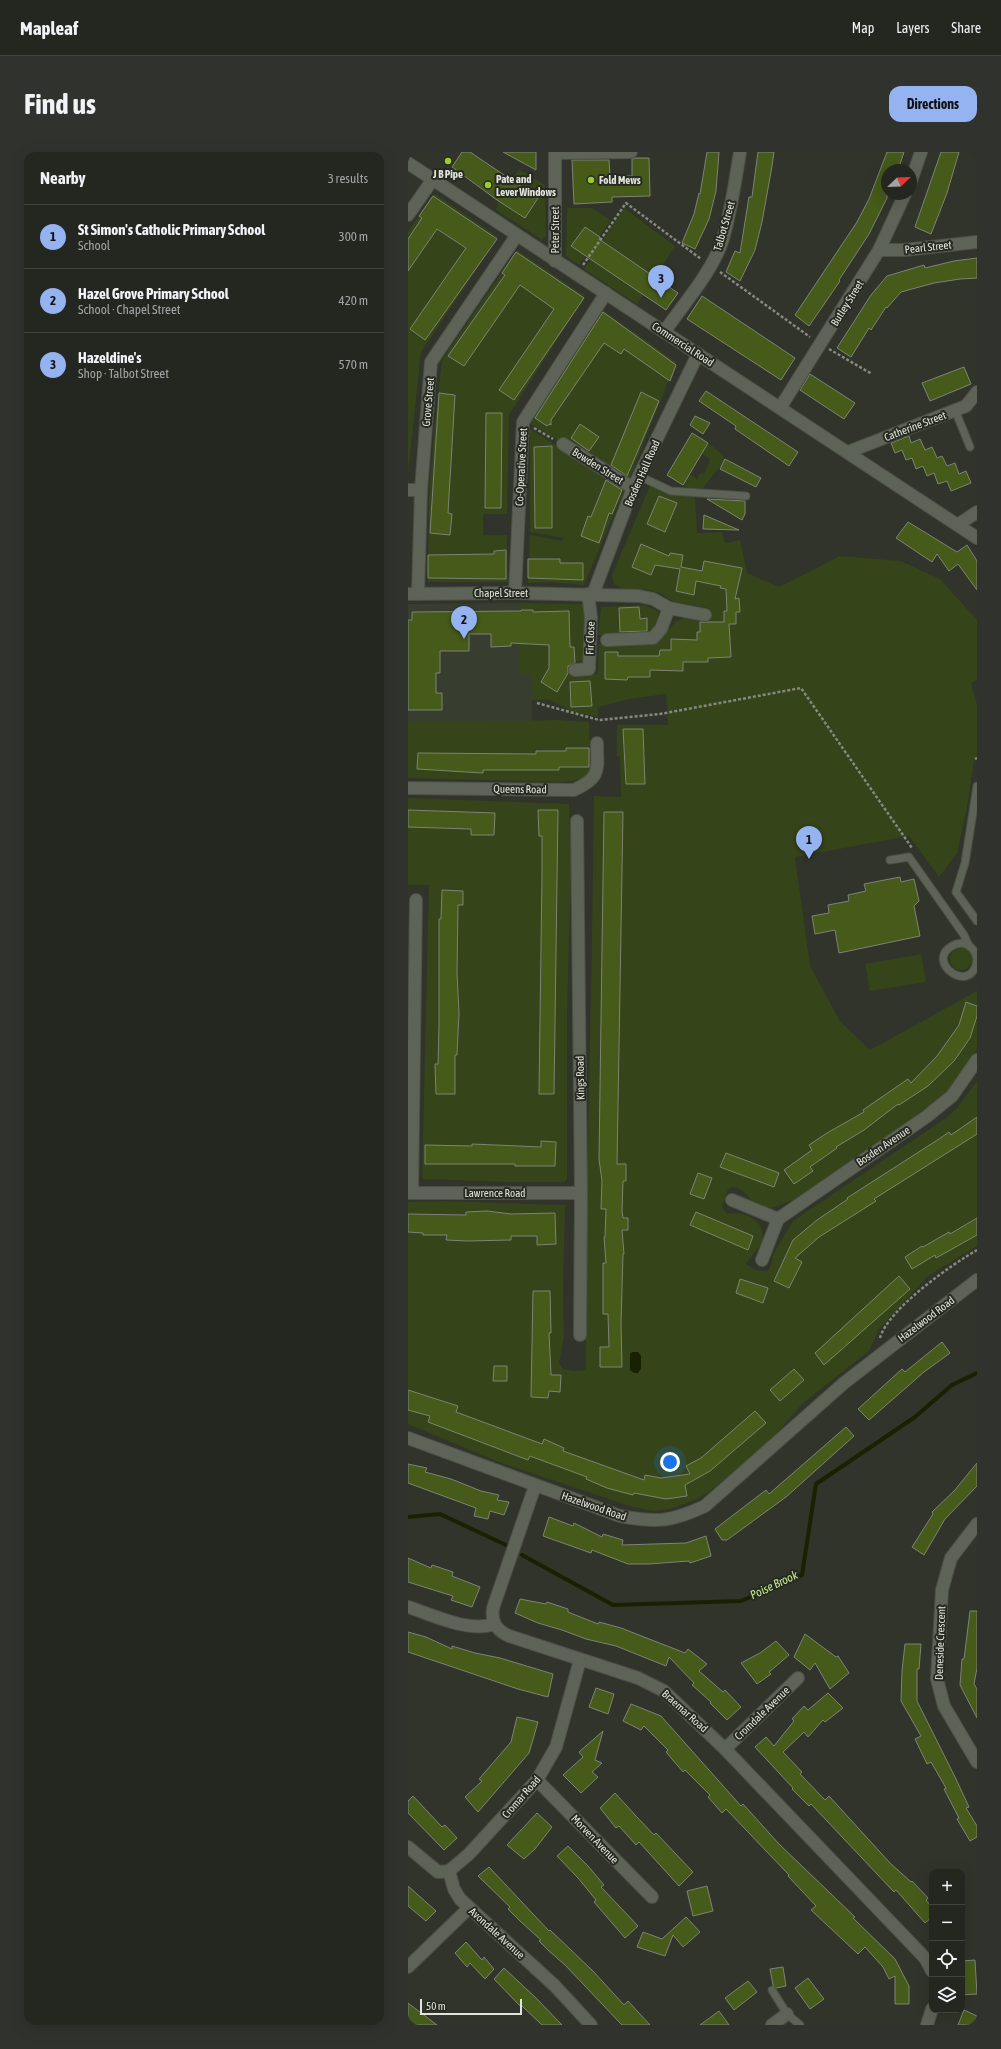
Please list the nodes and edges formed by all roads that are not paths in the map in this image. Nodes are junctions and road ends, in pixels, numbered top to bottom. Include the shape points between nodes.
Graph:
1 (632, 152) edge
2 (740, 152) edge
3 (921, 152) edge
4 (555, 153) edge
5 (408, 163) edge
6 (917, 164) edge
7 (433, 179) junction
8 (902, 200) edge
9 (408, 215) edge
10 (517, 235) junction
11 (977, 242) edge
12 (879, 250) junction
13 (555, 261) junction
14 (606, 294) junction
15 (664, 332) junction
16 (698, 354) junction
17 (977, 392) edge
18 (780, 408) junction
19 (955, 410) junction
20 (563, 444) road end
21 (970, 447) dead end
22 (848, 452) junction
23 (639, 476) junction
24 (633, 488) junction
25 (408, 490) edge
26 (421, 490) junction
27 (746, 496) dead end
28 (977, 512) edge
29 (959, 524) junction
30 (977, 538) edge
31 (516, 593) junction
32 (413, 594) edge
33 (591, 594) junction
34 (669, 608) junction
35 (705, 615) dead end
36 (606, 640) dead end
37 (575, 670) dead end
38 (597, 744) dead end
39 (977, 786) edge
40 (408, 788) edge
41 (577, 821) dead end
42 (890, 860) dead end
43 (416, 900) dead end
44 (977, 921) edge
45 (969, 946) junction
46 (977, 960) edge
47 (977, 1060) edge
48 (410, 1193) edge
49 (581, 1193) junction
50 (732, 1200) dead end
51 (778, 1219) junction
52 (762, 1260) dead end
53 (977, 1280) edge
54 (580, 1335) dead end
55 (408, 1438) edge
56 (535, 1486) junction
57 (977, 1524) edge
58 (408, 1607) edge
59 (494, 1624) junction
60 (580, 1660) junction
61 (798, 1678) dead end
62 (725, 1749) junction
63 (977, 1762) edge
64 (537, 1780) junction
65 (408, 1847) edge
66 (449, 1871) junction
67 (652, 1897) dead end
68 (469, 1908) junction
69 (929, 1965) edge
70 (408, 1968) edge
71 (772, 1990) dead end
72 (931, 2013) edge
73 (787, 2014) junction
74 (590, 2025) edge
75 (772, 2025) edge
76 (800, 2025) edge
77 (927, 2025) edge

1 - 4 street
2 - 15 street, Talbot Street via 722,242 711,266
3 - 6 street
4 - 13 street, Peter Street
5 - 7 street, Commercial Road
7 - 9 street
7 - 10 street, Commercial Road
8 - 12 street, Butley Street
10 - 13 street, Commercial Road
10 - 26 street, Grove Street via 431,362
11 - 12 street, Pearl Street via 904,250
12 - 18 street, Butley Street
13 - 14 street, Commercial Road
14 - 15 street, Commercial Road
14 - 31 street, Co-Operative Street via 523,422
15 - 16 street, Commercial Road
16 - 18 street, Commercial Road
16 - 23 street, Bosden Hall Road
17 - 19 street, Catherine Street via 966,406
18 - 22 street, Commercial Road
19 - 21 lane
19 - 22 street, Catherine Street
20 - 24 street, Bowden Street
22 - 29 street, Commercial Road
23 - 24 street, Bosden Hall Road
23 - 27 lane via 671,491
24 - 33 street, Bosden Hall Road
25 - 26 street
26 - 32 street, Grove Street
28 - 29 street
29 - 30 street, Commercial Road
31 - 32 street, Chapel Street
31 - 33 street, Chapel Street
33 - 34 street, Chapel Street via 639,596 653,599
33 - 37 street, Fir Close via 589,668
34 - 35 street, Chapel Street
34 - 36 street via 661,629 653,638
38 - 40 street, Queens Road via 597,772 589,783 574,790
39 - 44 lane via 964,863 956,892
41 - 49 street, Kings Road
42 - 45 lane via 909,857 964,935
43 - 48 street
45 - 46 lane
45 - 46 lane via 959,943 949,948 944,957 946,967 953,975 964,976 974,970
47 - 51 street, Bosden Avenue via 952,1096 926,1117
48 - 49 street, Lawrence Road
49 - 54 street, Kings Road
50 - 51 street
51 - 52 street
53 - 56 street, Hazelwood Road via 844,1383 705,1506 686,1515 649,1522 620,1516
55 - 56 street, Hazelwood Road
56 - 59 street via 493,1608
57 - 63 street, Deneside Crescent via 951,1558 942,1590 938,1679 944,1706
58 - 59 street via 468,1626 484,1627
59 - 60 street, Braemar Road via 502,1633 509,1636
60 - 62 street, Braemar Road via 638,1678 664,1691
60 - 64 street, Cromar Road via 556,1747
61 - 62 street, Cromdale Avenue
62 - 69 street, Braemar Road via 925,1958
64 - 66 street, Cromar Road via 470,1854
64 - 67 street, Morven Avenue
65 - 66 street via 438,1872
66 - 68 street, Avondale Avenue via 454,1889
68 - 70 street
68 - 74 street, Avondale Avenue via 555,1986
71 - 73 lane
72 - 77 street
73 - 75 street
73 - 76 lane

